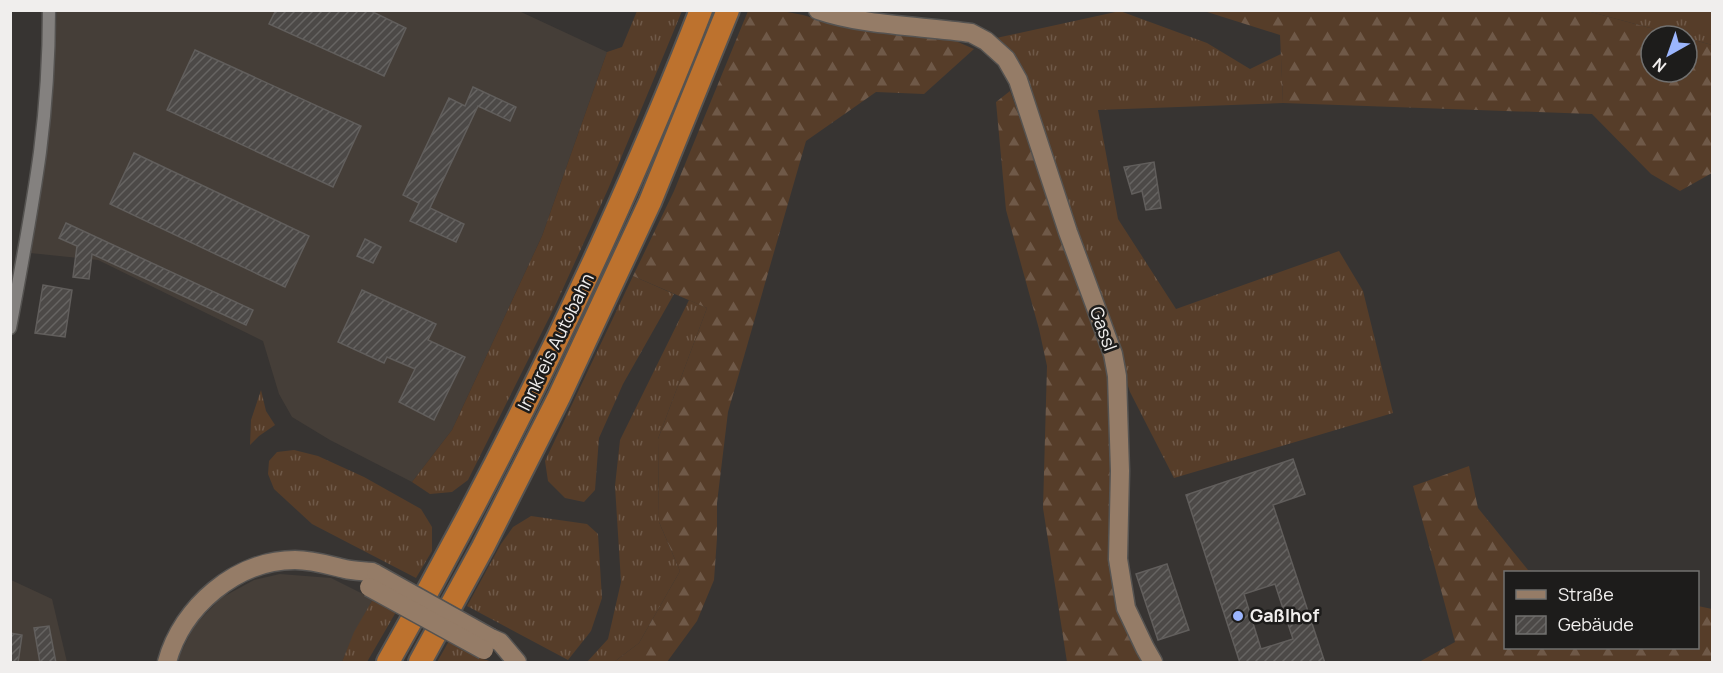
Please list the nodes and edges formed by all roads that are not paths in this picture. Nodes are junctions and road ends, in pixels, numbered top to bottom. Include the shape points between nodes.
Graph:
1 (49, 10) edge
2 (701, 10) edge
3 (728, 10) edge
4 (818, 10) edge
5 (10, 328) edge
6 (389, 659) edge
7 (166, 663) edge
8 (420, 663) edge
9 (517, 663) edge
10 (1153, 663) edge

1 - 5 street via 40,150
2 - 6 highway, Innkreis Autobahn via 649,139 528,402
3 - 8 highway, Innkreis Autobahn via 650,202 559,397
4 - 10 street, Gassl via 863,20 971,33 1006,59 1018,80 1113,354 1120,471 1118,559 1126,608
7 - 9 street, bridge via 177,634 207,596 234,577 287,560 321,562 373,581 488,644 493,655

